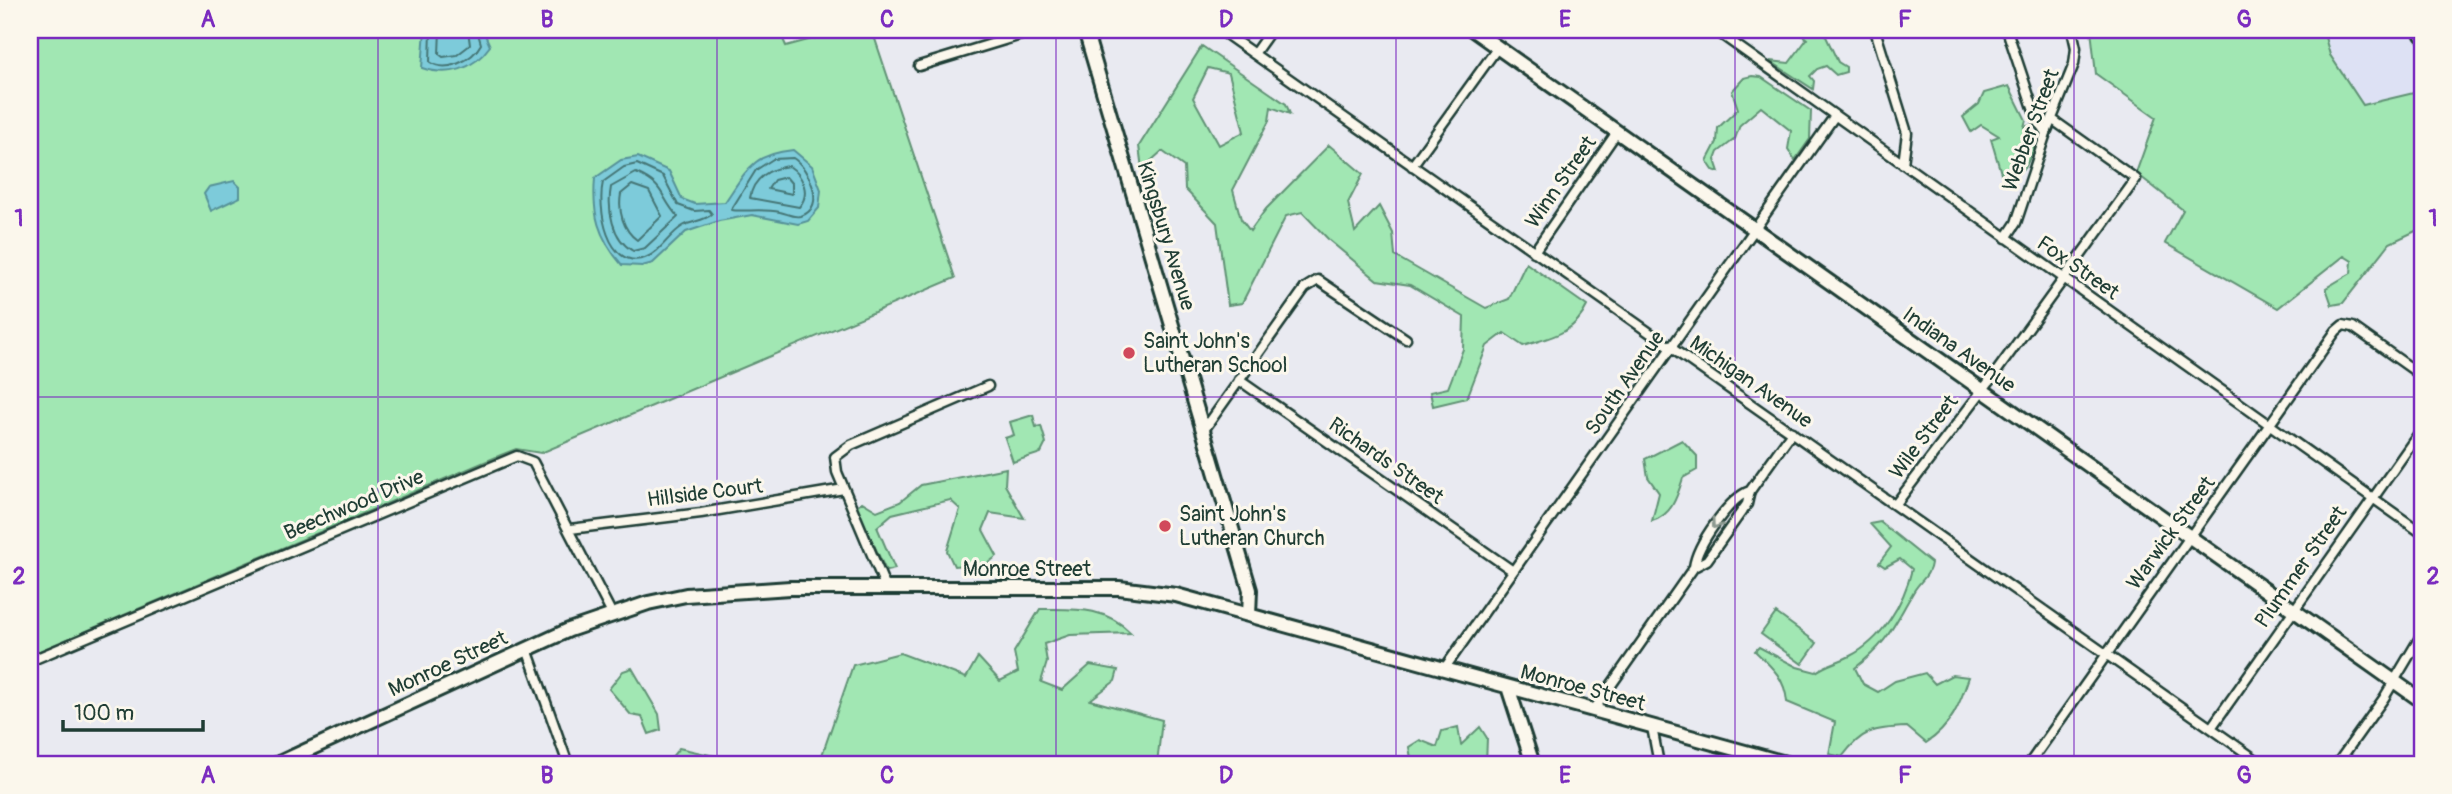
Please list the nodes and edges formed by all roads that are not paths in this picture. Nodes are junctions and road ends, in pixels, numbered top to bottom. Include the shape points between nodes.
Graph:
1 (1037, 30) edge
2 (1085, 30) edge
3 (1220, 30) edge
4 (1272, 30) edge
5 (1473, 30) edge
6 (1714, 30) edge
7 (1875, 30) edge
8 (2007, 30) edge
9 (2072, 30) edge
10 (2420, 30) edge
11 (2422, 36) edge
12 (1498, 47) junction
13 (1254, 54) junction
14 (919, 66) dead end
15 (1834, 117) junction
16 (2053, 120) junction
17 (1617, 132) junction
18 (2046, 133) junction
19 (1903, 164) junction
20 (1412, 166) junction
21 (1754, 228) junction
22 (2006, 239) junction
23 (1534, 252) junction
24 (2063, 279) junction
25 (1406, 339) dead end
26 (1672, 348) junction
27 (2422, 376) edge
28 (1240, 380) junction
29 (988, 386) dead end
30 (1983, 390) junction
31 (2270, 424) junction
32 (2422, 429) edge
33 (1204, 430) junction
34 (1792, 432) junction
35 (844, 489) junction
36 (1750, 491) junction
37 (2372, 498) junction
38 (1895, 505) junction
39 (570, 529) junction
40 (2422, 533) edge
41 (2190, 537) junction
42 (1694, 567) junction
43 (1513, 571) junction
44 (886, 588) junction
45 (2293, 609) junction
46 (612, 614) junction
47 (1249, 615) junction
48 (2422, 634) edge
49 (527, 649) junction
50 (2106, 655) junction
51 (30, 660) edge
52 (1444, 670) junction
53 (2395, 681) junction
54 (1508, 687) junction
55 (2422, 701) edge
56 (1593, 711) junction
57 (1652, 727) junction
58 (2211, 728) junction
59 (294, 761) edge
60 (277, 764) edge
61 (568, 764) edge
62 (1534, 764) edge
63 (1660, 764) edge
64 (1788, 764) edge
65 (2029, 764) edge
66 (2262, 764) edge
67 (2337, 764) edge

1 - 14 street
2 - 33 main road, Kingsbury Avenue
3 - 13 street, Michigan Avenue
4 - 13 street
5 - 12 main road, Indiana Avenue
6 - 15 street, Fox Street
7 - 19 street via 1907,133
8 - 18 street via 2037,120
9 - 16 street, Webber Street via 2076,58
10 - 11 main road
12 - 17 main road, Indiana Avenue
12 - 20 street
13 - 20 street, Michigan Avenue
15 - 19 street, Fox Street
15 - 21 street, South Avenue
16 - 18 street, Webber Street
16 - 24 street via 2136,179
17 - 21 main road, Indiana Avenue
17 - 23 street, Winn Street
18 - 22 street, Webber Street via 2016,223
19 - 22 street, Fox Street
20 - 23 street, Michigan Avenue
21 - 26 street, South Avenue
21 - 30 main road, Indiana Avenue
22 - 24 street, Fox Street
23 - 26 street, Michigan Avenue
24 - 30 street
24 - 31 street, Fox Street
25 - 28 street via 1318,280 1305,288
26 - 34 street, Michigan Avenue
26 - 43 street, South Avenue
27 - 31 street, Warwick Street via 2353,327 2343,325
28 - 33 street
28 - 43 street, Richards Street
29 - 35 street via 842,449 834,461
30 - 38 street, Wile Street
30 - 41 main road, Indiana Avenue
31 - 37 street, Fox Street
31 - 41 street, Warwick Street
32 - 37 street, Plummer Street
33 - 47 main road, Kingsbury Avenue via 1250,590
34 - 36 street
34 - 38 street, Michigan Avenue
35 - 39 street, Hillside Court
35 - 44 street
36 - 42 street via 1747,504 1707,560
36 -> 42 street via 1737,495 1696,554
37 - 40 street, Fox Street
37 - 45 street, Plummer Street
38 - 50 street, Michigan Avenue
39 - 46 street, Beechwood Drive
39 - 51 street, Beechwood Drive via 533,462 526,457 505,458
41 - 45 main road, Indiana Avenue
41 - 50 street, Warwick Street
42 - 56 street
43 - 52 street, South Avenue
44 - 46 main road, Monroe Street via 725,590
44 - 47 main road, Monroe Street via 1142,589
45 - 53 main road, Indiana Avenue
45 - 58 street, Plummer Street
46 - 49 main road, Monroe Street
47 - 52 main road, Monroe Street
48 - 53 street
49 - 59 main road, Monroe Street
49 - 61 street
50 - 58 street, Michigan Avenue
50 - 65 street, Warwick Street
52 - 54 main road, Monroe Street
53 - 55 main road, Indiana Avenue
53 - 67 street
54 - 56 main road, Monroe Street
54 - 62 main road
56 - 57 main road, Monroe Street
57 - 63 street
57 - 64 main road, Monroe Street
58 - 66 street, Michigan Avenue
59 - 60 main road, Monroe Street

